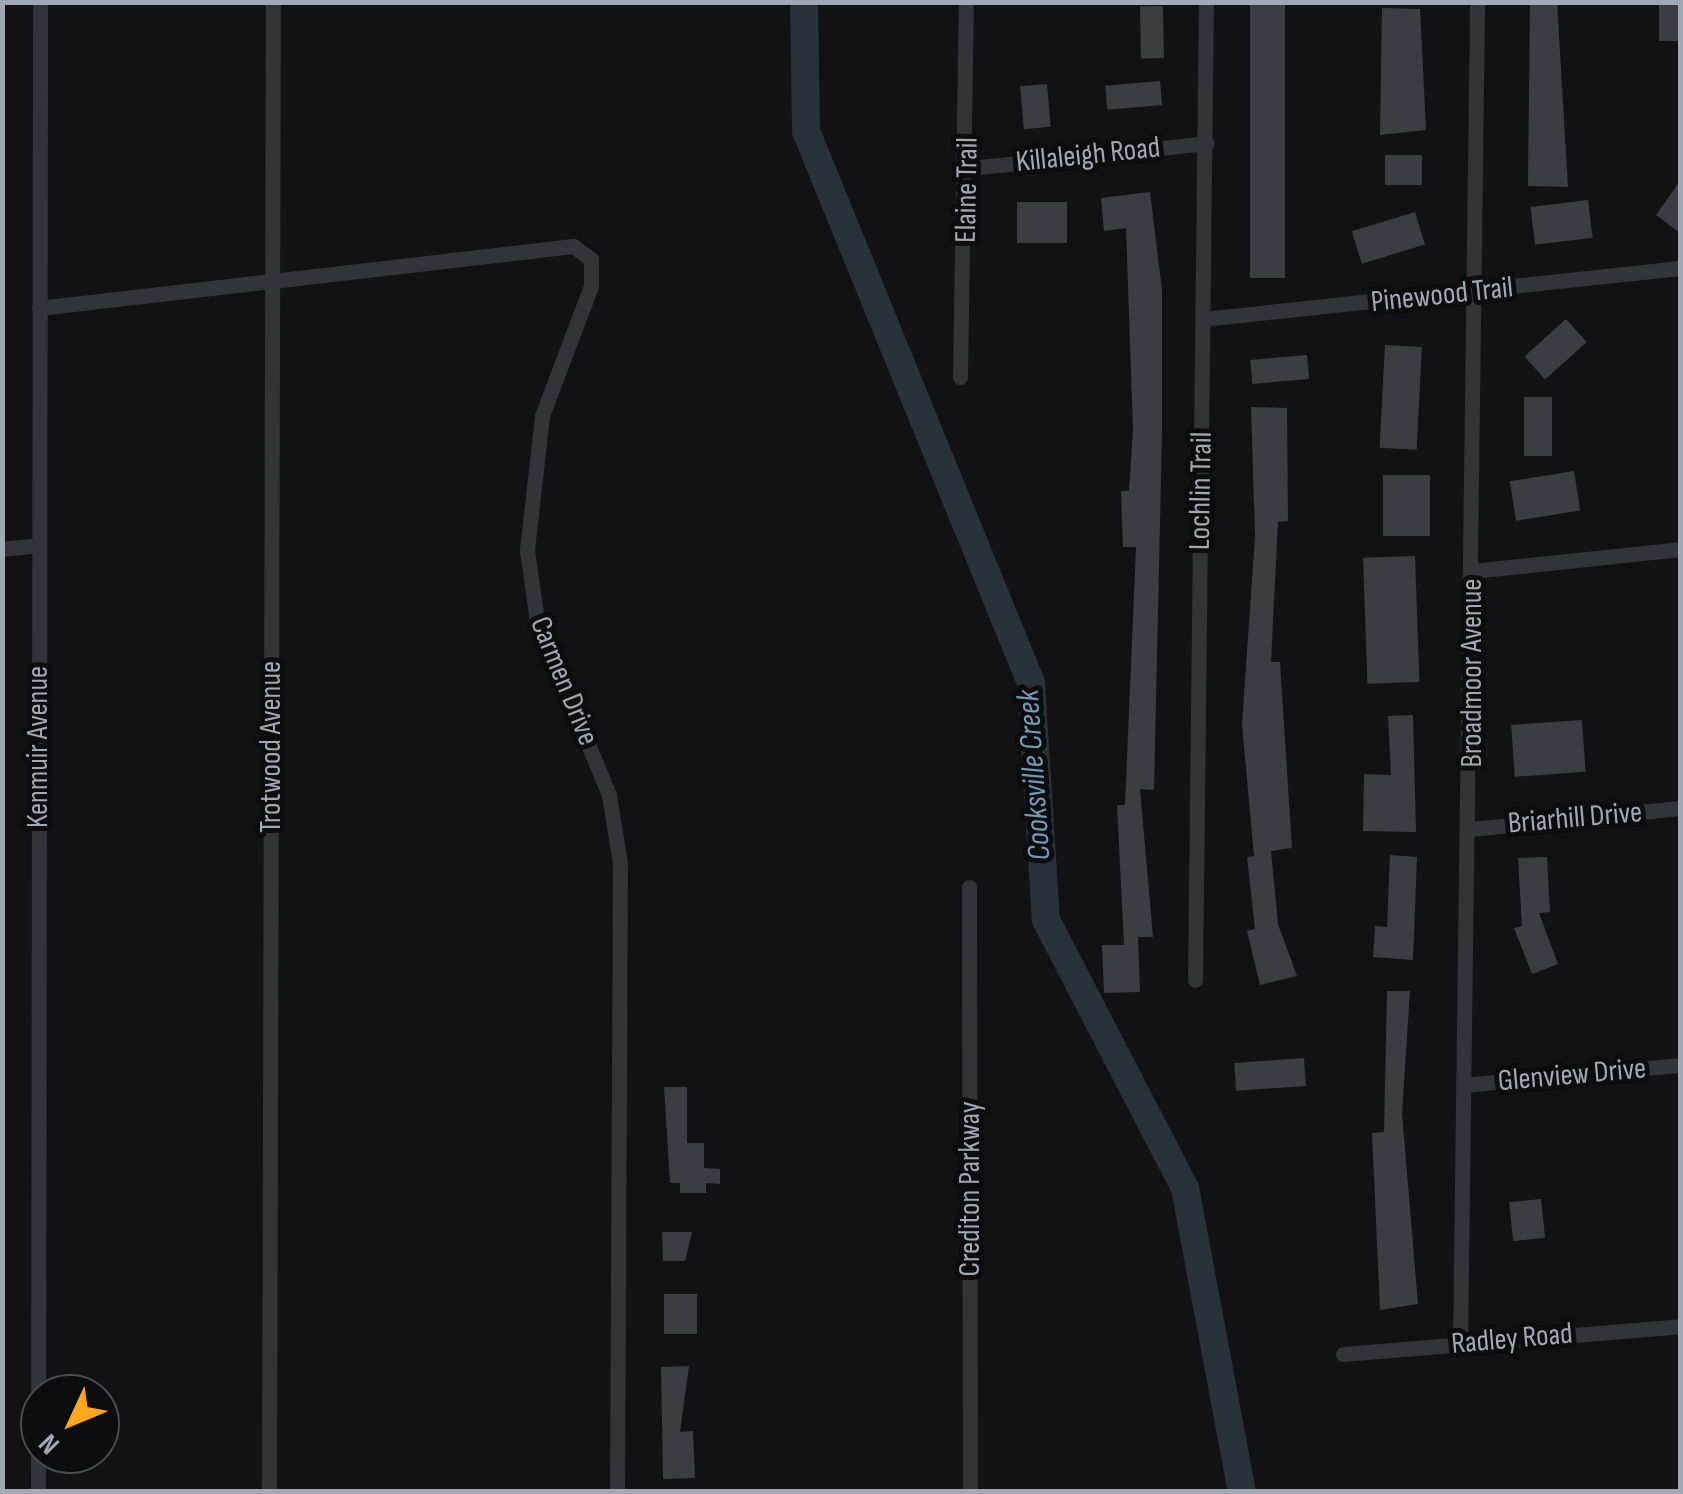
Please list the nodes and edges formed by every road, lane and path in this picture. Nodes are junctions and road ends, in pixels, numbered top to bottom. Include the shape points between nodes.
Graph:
1 (40, 2) edge
2 (273, 2) edge
3 (966, 2) edge
4 (1206, 2) edge
5 (1477, 2) edge
6 (1207, 143) junction
7 (970, 168) junction
8 (1680, 268) edge
9 (272, 284) junction
10 (1473, 292) junction
11 (39, 308) junction
12 (1202, 319) junction
13 (960, 377) dead end
14 (38, 545) junction
15 (2, 549) edge
16 (1680, 549) edge
17 (1472, 571) junction
18 (1680, 808) edge
19 (1470, 829) junction
20 (970, 887) dead end
21 (1195, 980) dead end
22 (1680, 1066) edge
23 (1464, 1085) junction
24 (1680, 1326) edge
25 (1460, 1344) junction
26 (1342, 1354) dead end
27 (38, 1492) edge
28 (269, 1492) edge
29 (617, 1492) edge
30 (970, 1492) edge

1 - 11 street, Kenmuir Avenue
2 - 9 street, Trotwood Avenue
3 - 7 street, Elaine Trail
4 - 6 street, Lochlin Trail
5 - 10 street, Broadmoor Avenue
6 - 7 street, Killaleigh Road
6 - 12 street, Lochlin Trail
7 - 13 street, Elaine Trail
8 - 10 street, Pinewood Trail
9 - 11 street, Carmen Drive
9 - 28 street, Trotwood Avenue
9 - 29 street, Carmen Drive via 573,246 591,259 590,286 542,416 527,550 537,621 609,795 620,863
10 - 12 street, Pinewood Trail
10 - 17 street, Broadmoor Avenue
11 - 14 street, Kenmuir Avenue
12 - 21 street, Lochlin Trail
14 - 15 street
14 - 27 street, Kenmuir Avenue
16 - 17 street
17 - 19 street, Broadmoor Avenue
18 - 19 street, Briarhill Drive
19 - 23 street, Broadmoor Avenue
20 - 30 street, Crediton Parkway
22 - 23 street, Glenview Drive
23 - 25 street, Broadmoor Avenue
24 - 25 street, Radley Road
25 - 26 street, Radley Road

